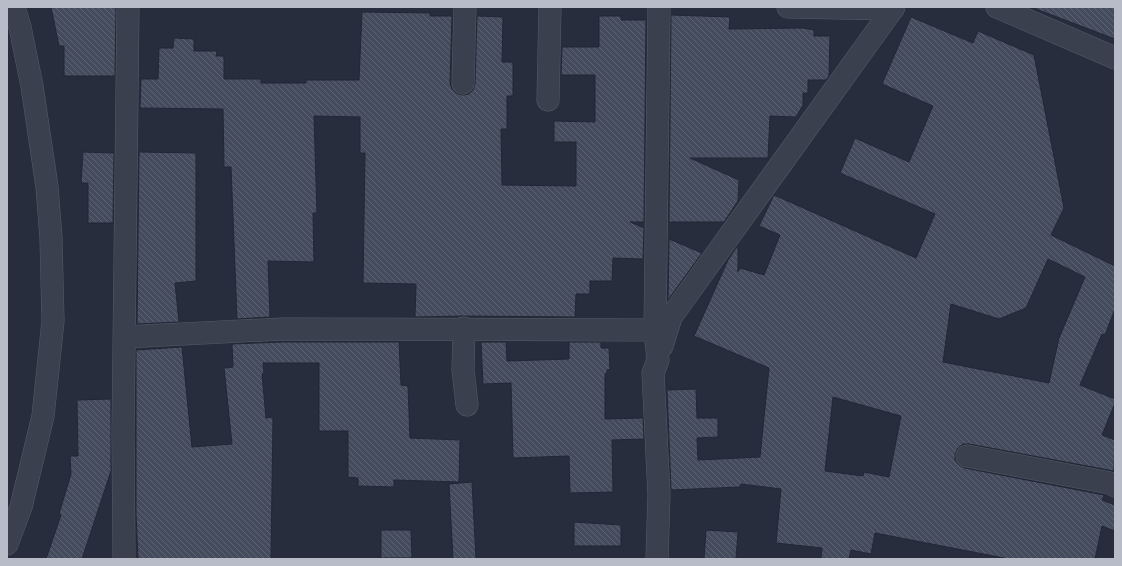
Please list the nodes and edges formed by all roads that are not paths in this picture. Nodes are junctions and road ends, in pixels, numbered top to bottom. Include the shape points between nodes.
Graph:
1 (14, 7) edge
2 (128, 7) edge
3 (465, 7) edge
4 (550, 7) edge
5 (658, 7) edge
6 (788, 7) edge
7 (997, 7) edge
8 (894, 8) edge
9 (1115, 58) edge
10 (463, 83) dead end
11 (548, 100) dead end
12 (464, 328) junction
13 (655, 330) junction
14 (124, 337) junction
15 (658, 360) junction
16 (467, 405) dead end
17 (967, 456) dead end
18 (1115, 486) edge
19 (7, 544) edge
20 (124, 559) edge
21 (657, 559) edge

1 - 19 street via 32,86 47,187 52,238 53,321 43,416 21,507
2 - 14 street
3 - 10 street
4 - 11 street
5 - 13 street
6 - 8 street
7 - 9 street
8 - 15 street via 671,317
12 - 13 street
12 - 14 street via 282,329
12 - 16 street via 463,370
13 - 15 street
14 - 20 street
15 - 21 street via 653,373 659,495
17 - 18 street

